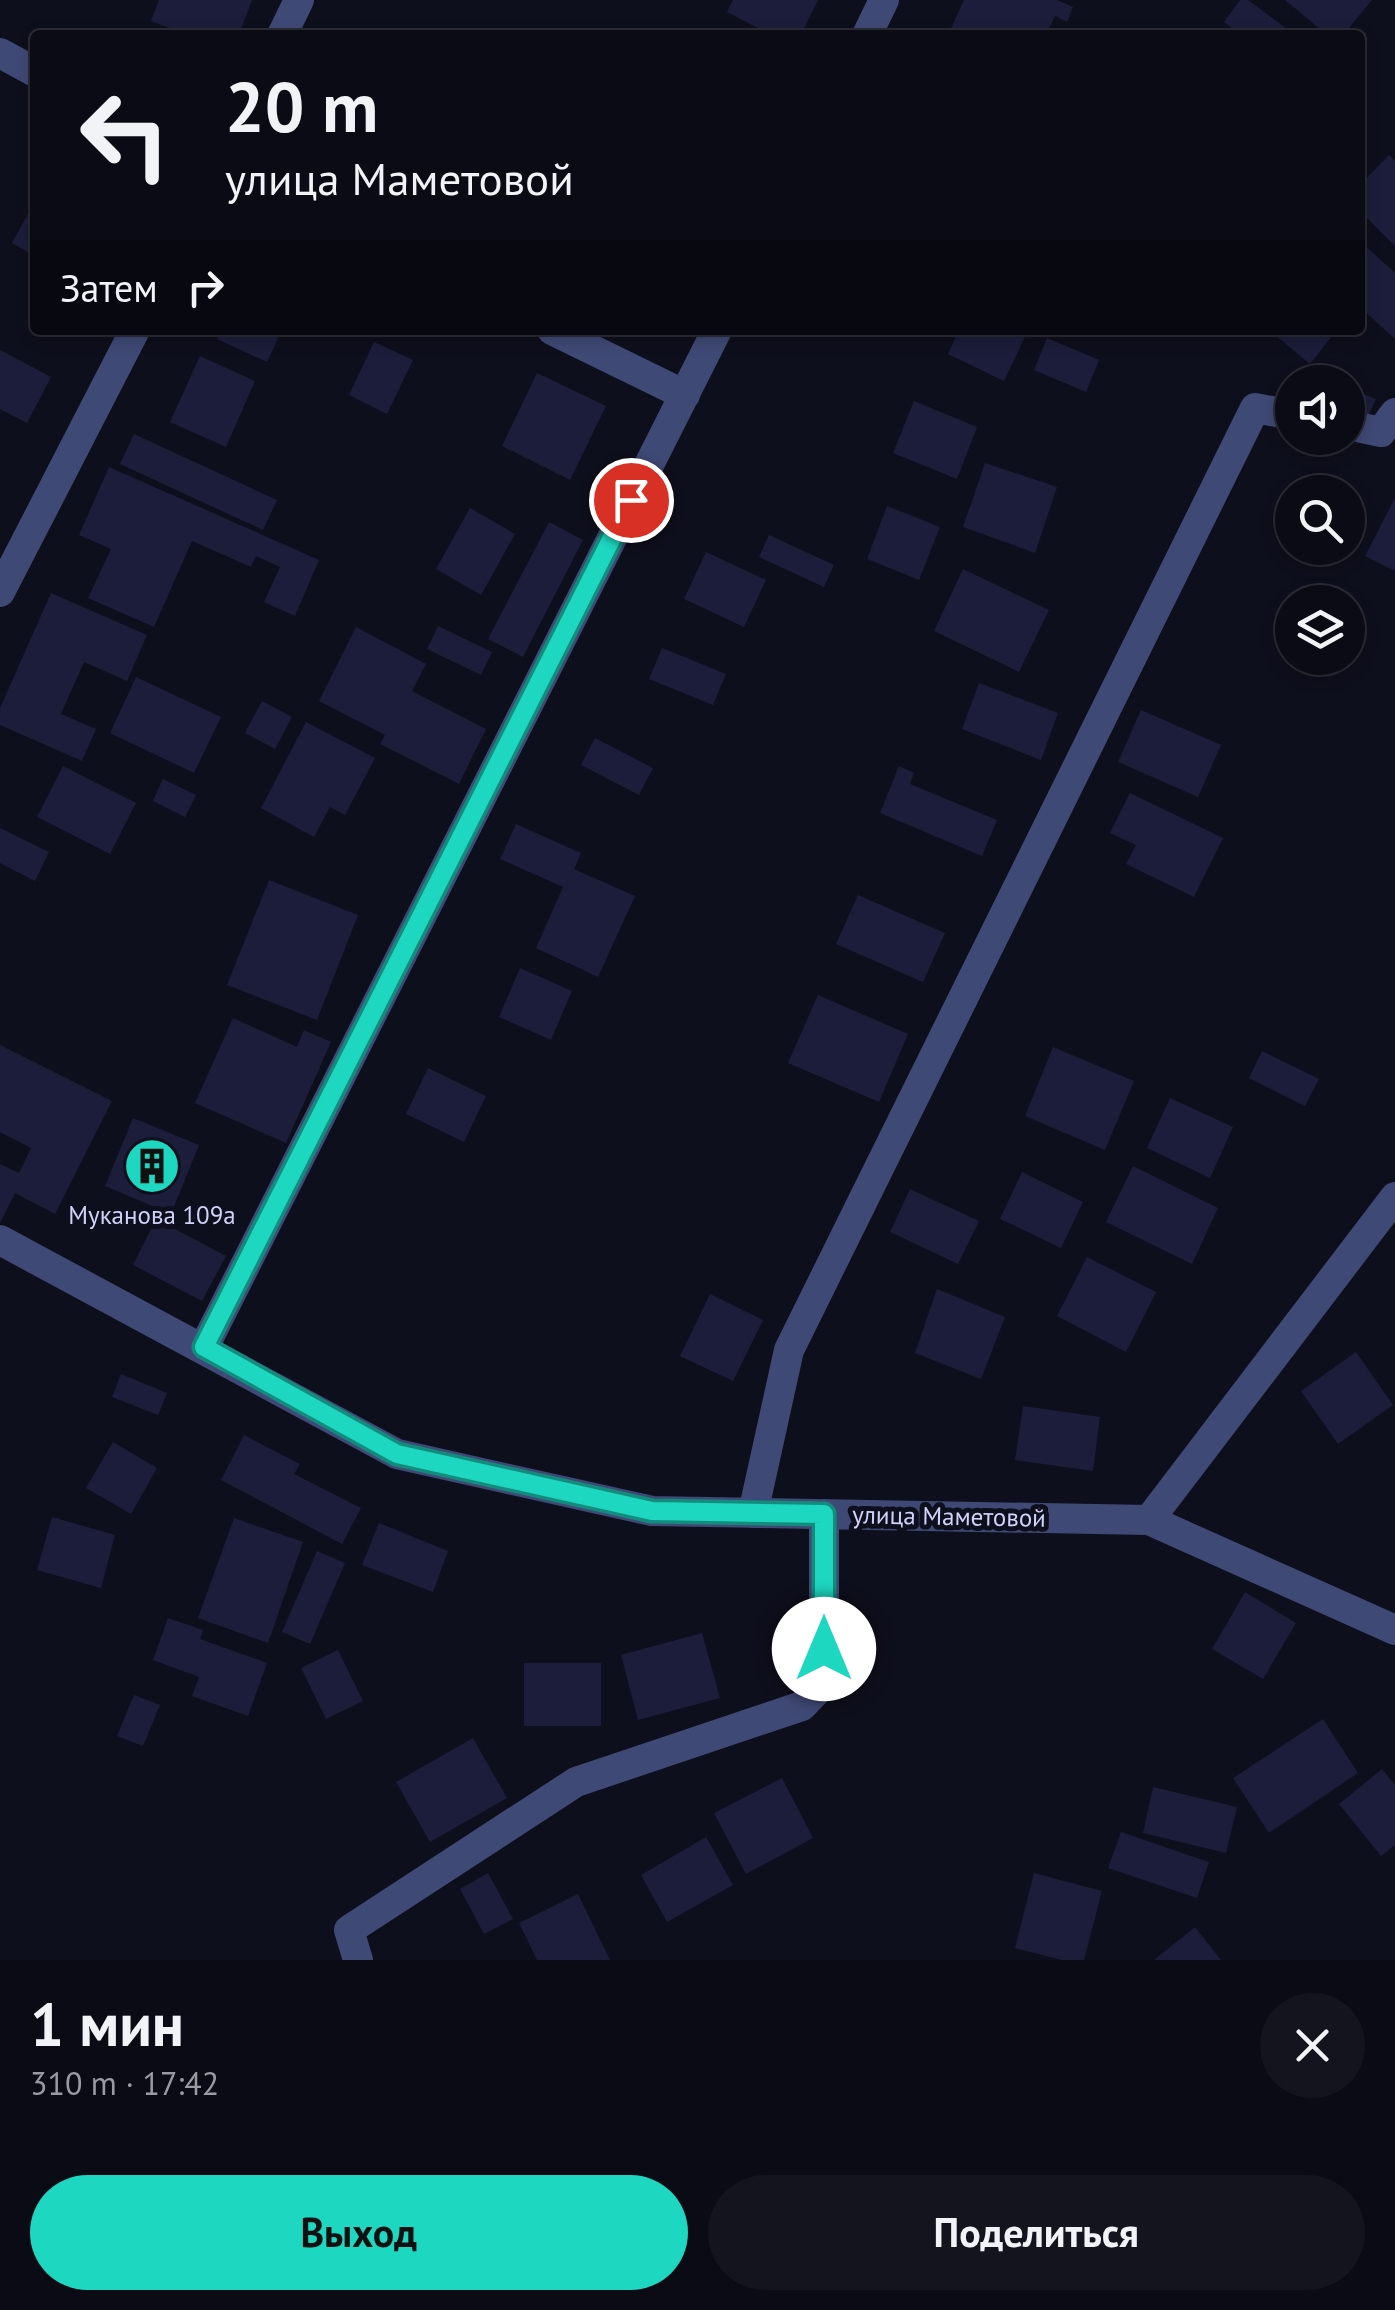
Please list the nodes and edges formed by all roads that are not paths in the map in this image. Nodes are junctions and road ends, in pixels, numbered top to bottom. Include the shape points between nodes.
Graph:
1 (298, 0) edge
2 (884, 0) edge
3 (284, 30) edge
4 (869, 30) edge
5 (0, 53) edge
6 (30, 69) edge
7 (132, 335) edge
8 (562, 335) edge
9 (715, 335) edge
10 (685, 395) junction
11 (1275, 412) edge
12 (1395, 413) edge
13 (1365, 429) edge
14 (0, 592) edge
15 (1395, 1197) edge
16 (0, 1240) edge
17 (204, 1347) junction
18 (753, 1513) junction
19 (824, 1514) junction
20 (1149, 1520) junction
21 (1395, 1630) edge
22 (358, 1960) edge

1 - 3 street
2 - 4 street
5 - 6 street
7 - 14 street
8 - 10 street
9 - 10 street
10 - 17 street
11 - 18 street via 1254,408 789,1350
12 - 13 street via 1381,432
15 - 20 street
16 - 17 street, улица Маметовой
17 - 18 street, улица Маметовой via 397,1454 652,1511
18 - 19 street, улица Маметовой
19 - 20 street, улица Маметовой
19 - 22 street via 824,1683 802,1706 576,1782 349,1930
20 - 21 street, улица Маметовой

